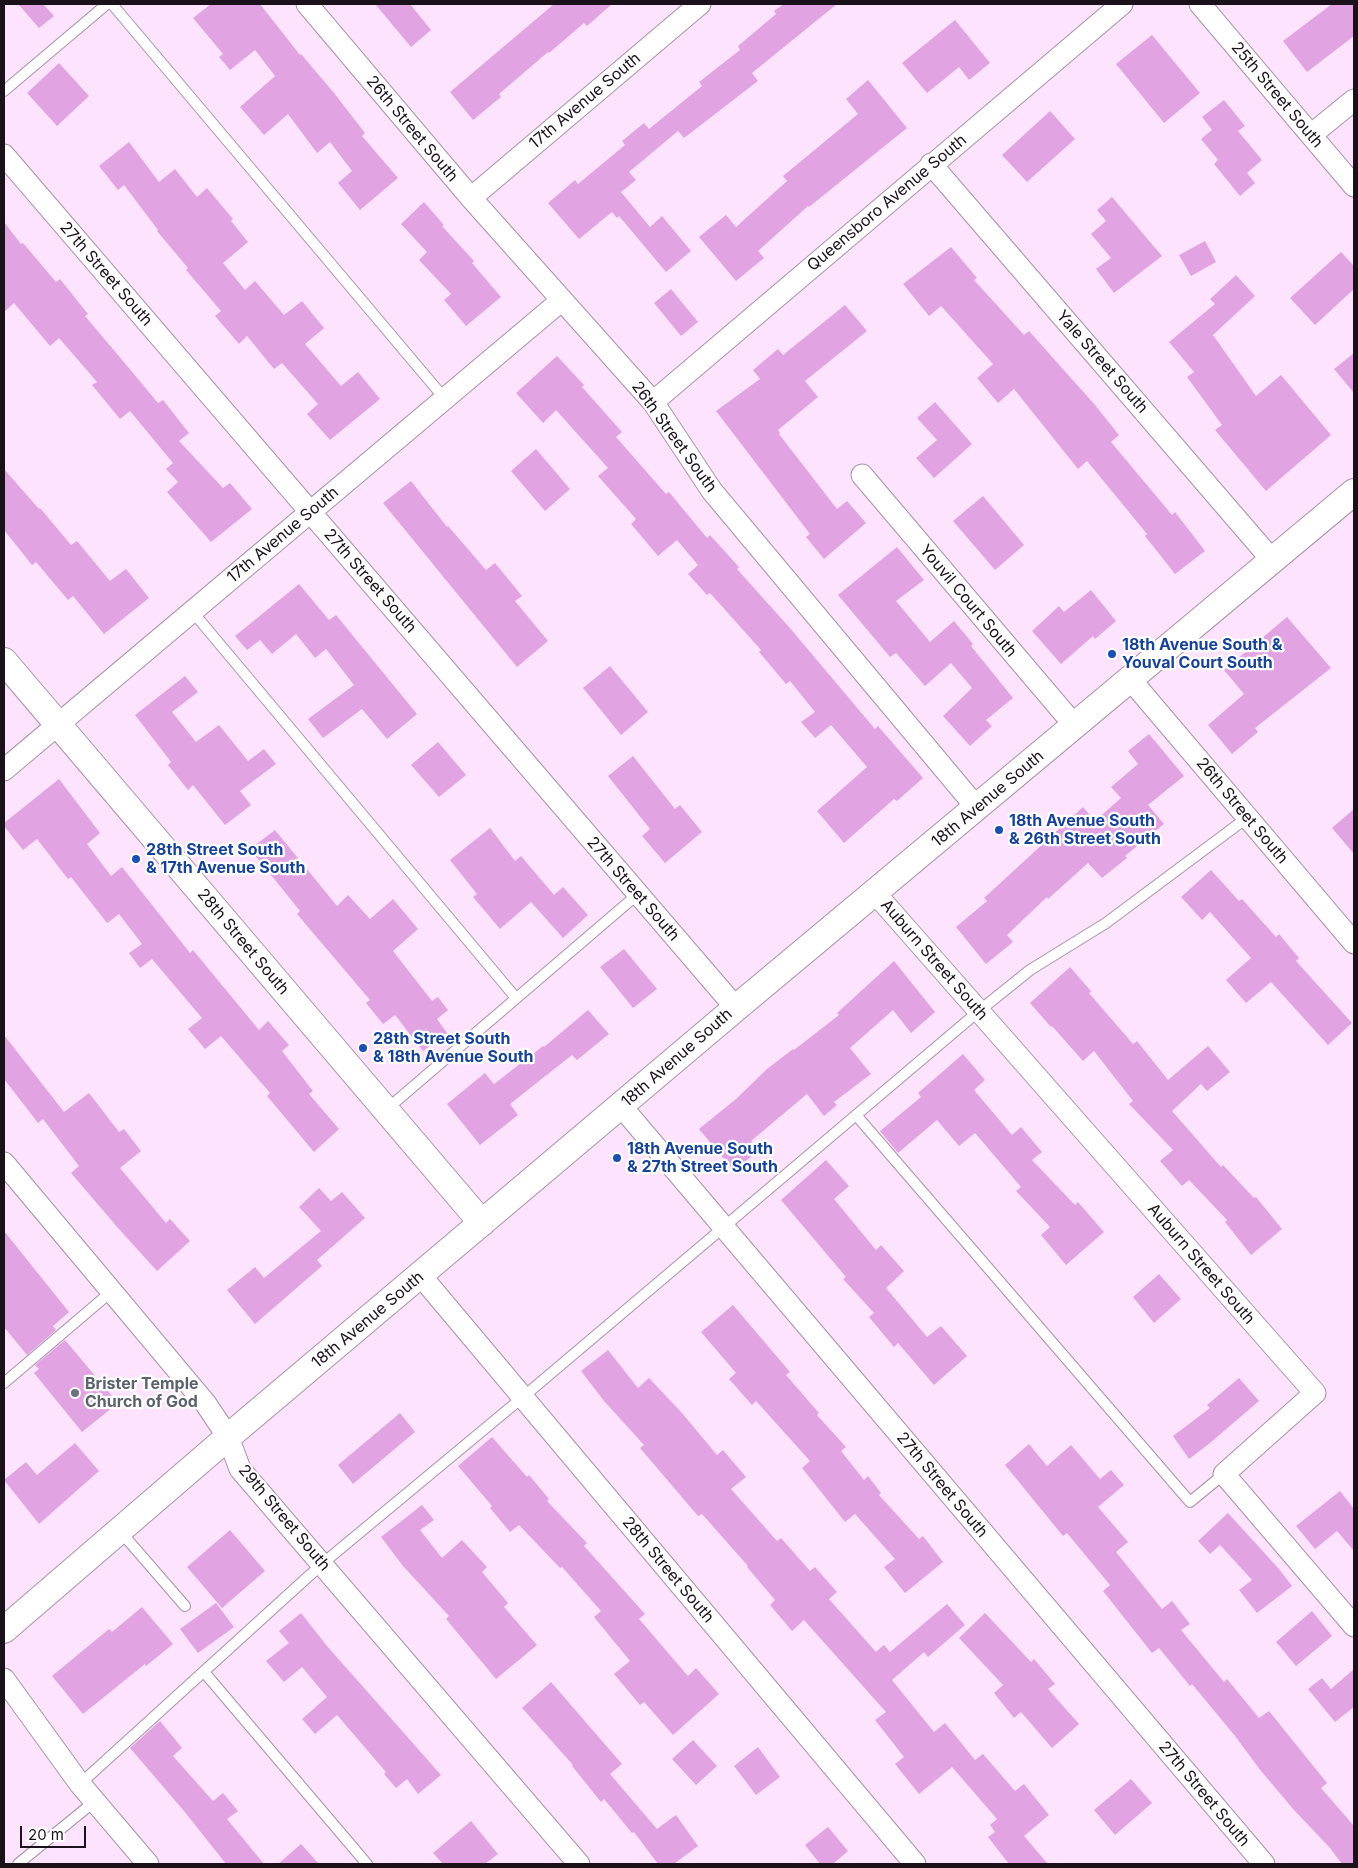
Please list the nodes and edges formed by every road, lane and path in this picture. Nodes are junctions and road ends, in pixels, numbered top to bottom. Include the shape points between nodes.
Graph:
1 (107, 4) edge
2 (112, 4) edge
3 (307, 4) edge
4 (700, 4) edge
5 (1122, 4) edge
6 (1200, 4) edge
7 (4, 91) edge
8 (1354, 100) edge
9 (1311, 135) junction
10 (4, 155) edge
11 (931, 164) junction
12 (1354, 186) edge
13 (470, 198) junction
14 (562, 300) junction
15 (445, 399) junction
16 (653, 402) junction
17 (862, 475) dead end
18 (1354, 492) edge
19 (310, 512) junction
20 (1272, 560) junction
21 (192, 611) junction
22 (4, 661) edge
23 (1130, 679) junction
24 (58, 724) junction
25 (1075, 726) junction
26 (4, 770) edge
27 (977, 808) junction
28 (1248, 817) junction
29 (875, 892) junction
30 (638, 894) junction
31 (1354, 942) edge
32 (516, 998) junction
33 (736, 1008) junction
34 (979, 1011) junction
35 (621, 1106) junction
36 (386, 1110) junction
37 (856, 1115) junction
38 (4, 1163) edge
39 (482, 1223) junction
40 (724, 1227) junction
41 (421, 1276) junction
42 (112, 1291) junction
43 (4, 1383) edge
44 (523, 1397) junction
45 (228, 1437) junction
46 (1224, 1474) junction
47 (119, 1530) junction
48 (322, 1564) junction
49 (185, 1606) dead end
50 (1354, 1626) edge
51 (4, 1630) edge
52 (204, 1672) junction
53 (4, 1679) edge
54 (80, 1784) junction
55 (95, 1800) junction
56 (18, 1864) edge
57 (148, 1864) edge
58 (368, 1864) edge
59 (579, 1864) edge
60 (915, 1864) edge
61 (1264, 1864) edge

1 - 7 lane
2 - 15 lane
3 - 13 street, 26th Street South
4 - 13 street, 17th Avenue South
5 - 11 street, Queensboro Avenue South
6 - 9 street, 25th Street South
8 - 9 street
9 - 12 street, 25th Street South
10 - 19 street, 27th Street South
11 - 16 street, Queensboro Avenue South
11 - 20 street, Yale Street South
13 - 14 street, 26th Street South
14 - 15 street, 17th Avenue South
14 - 16 street, 26th Street South
15 - 19 street, 17th Avenue South
16 - 27 street, 26th Street South via 712,491
17 - 25 street, Youvil Court South
18 - 20 street, 18th Avenue South
19 - 21 street, 17th Avenue South
19 - 30 street, 27th Street South
20 - 23 street, 18th Avenue South
21 - 24 street, 17th Avenue South
21 - 32 lane
22 - 24 street, 28th Street South
23 - 25 street, 18th Avenue South
23 - 28 street, 26th Street South
24 - 26 street, 17th Avenue South
24 - 36 street, 28th Street South
25 - 27 street, 18th Avenue South
27 - 29 street, 18th Avenue South
28 - 31 street, 26th Street South
28 - 34 lane via 1106,923 1030,970
29 - 33 street, 18th Avenue South
29 - 34 street, Auburn Street South
30 - 32 lane
30 - 33 street, 27th Street South
32 - 36 lane
33 - 35 street, 18th Avenue South
34 - 37 lane
34 - 46 street, Auburn Street South via 1315,1393
35 - 39 street, 18th Avenue South
35 - 40 street, 27th Street South
36 - 39 street, 28th Street South
37 - 40 lane
37 - 46 lane via 1190,1502
38 - 42 street, 29th Street South
39 - 41 street, 18th Avenue South
40 - 44 lane
40 - 61 street, 27th Street South
41 - 44 street, 28th Street South
41 - 45 street, 18th Avenue South
42 - 43 lane
42 - 45 street, 29th Street South via 206,1404
44 - 48 lane
44 - 60 street, 28th Street South
45 - 47 street, 18th Avenue South
45 - 48 street, 29th Street South via 240,1468
46 - 50 street
47 - 49 lane
47 - 51 street, 18th Avenue South
48 - 52 lane
48 - 59 street, 29th Street South
52 - 54 lane
52 - 58 lane
53 - 54 street
54 - 55 street
55 - 56 lane
55 - 57 street

